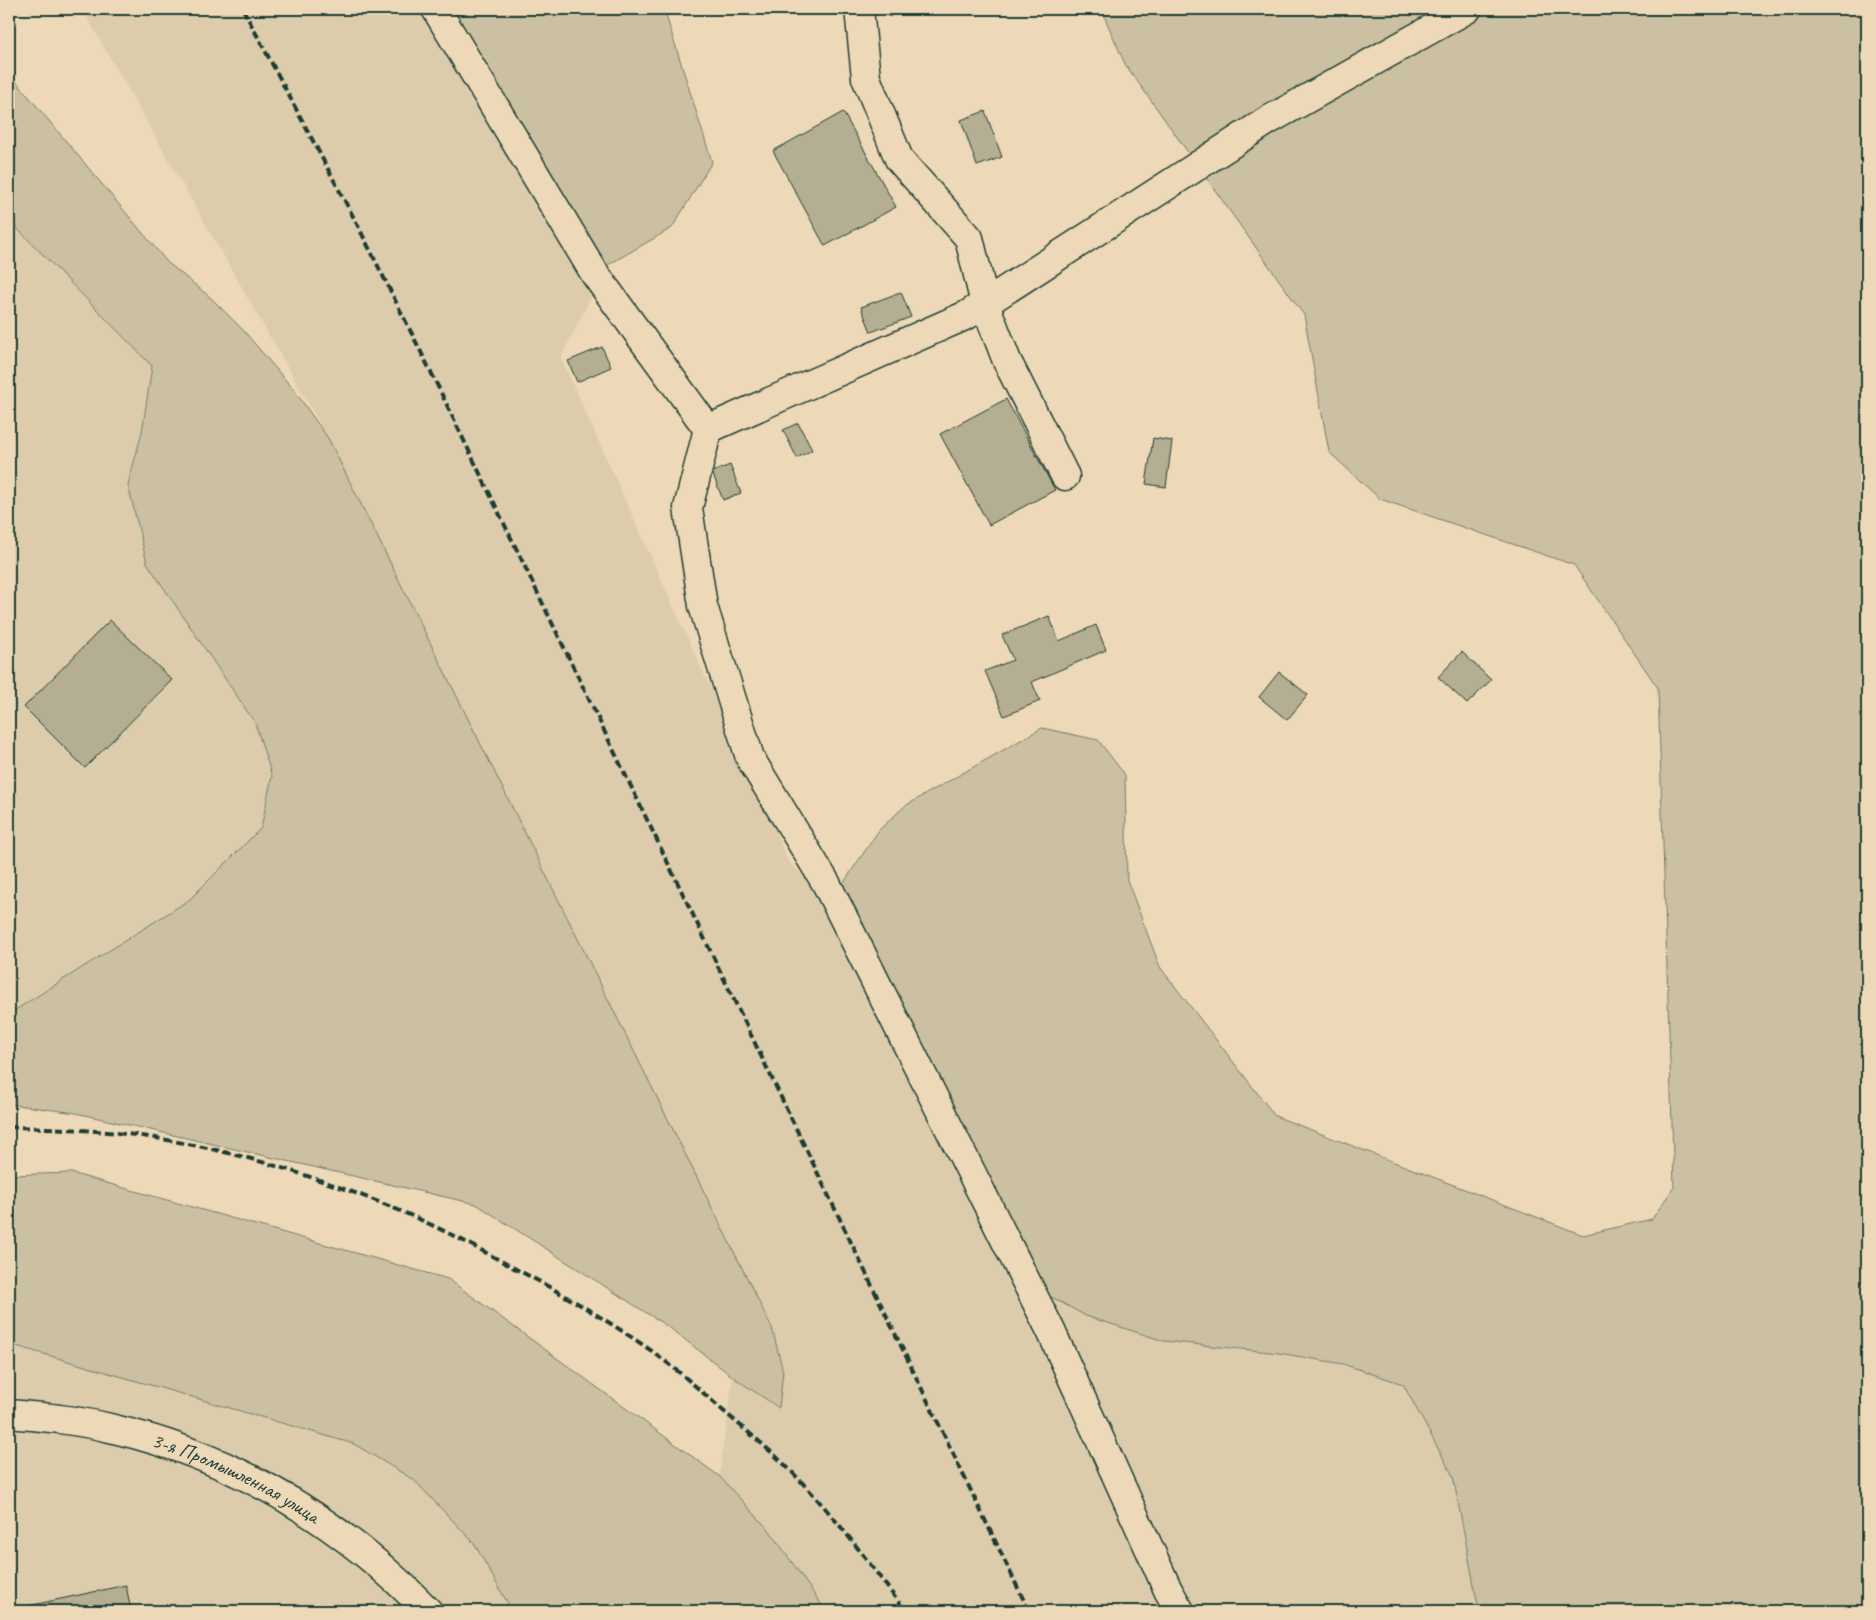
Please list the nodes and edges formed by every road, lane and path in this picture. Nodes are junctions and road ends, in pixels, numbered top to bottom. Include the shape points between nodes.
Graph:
1 (436, 9) edge
2 (859, 9) edge
3 (1468, 9) edge
4 (985, 304) junction
5 (708, 429) junction
6 (1065, 476) dead end
7 (9, 1414) edge
8 (428, 1611) edge
9 (1180, 1611) edge

1 - 5 street via 595,274
2 - 4 street via 866,78 899,159 969,238
3 - 4 street via 1267,121
4 - 5 street via 968,315
4 - 6 street via 1007,361
5 - 9 street via 688,508 703,606 750,758 826,883 1051,1331
7 - 8 street, 3-я Промышленная улица via 60,1418 113,1428 217,1463 314,1514 358,1546

